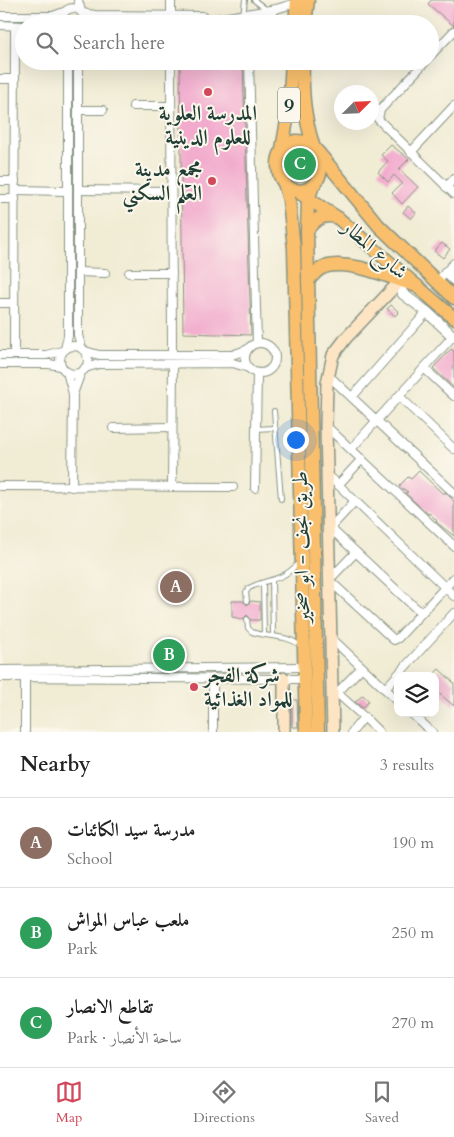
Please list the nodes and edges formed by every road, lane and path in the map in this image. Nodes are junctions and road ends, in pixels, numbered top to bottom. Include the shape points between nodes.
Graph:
1 (68, 0) edge
2 (78, 0) edge
3 (171, 0) edge
4 (245, 0) edge
5 (254, 0) edge
6 (300, 1) edge
7 (276, 9) junction
8 (267, 10) junction
9 (65, 11) junction
10 (82, 12) junction
11 (55, 15) edge
12 (62, 15) edge
13 (84, 15) edge
14 (95, 15) edge
15 (171, 15) edge
16 (243, 15) joint
17 (270, 15) edge
18 (297, 15) edge
19 (303, 15) edge
20 (0, 16) edge
21 (15, 16) edge
22 (0, 26) edge
23 (15, 26) joint
24 (454, 31) edge
25 (439, 47) edge
26 (68, 70) edge
27 (78, 70) edge
28 (171, 70) edge
29 (249, 70) edge
30 (291, 70) edge
31 (303, 70) edge
32 (418, 70) edge
33 (0, 79) edge
34 (15, 79) junction
35 (134, 106) dead end
36 (171, 106) junction
37 (454, 106) edge
38 (78, 110) junction
39 (103, 110) dead end
40 (315, 148) junction
41 (282, 149) junction
42 (411, 152) junction
43 (454, 179) edge
44 (15, 180) junction
45 (0, 181) edge
46 (313, 185) junction
47 (287, 186) junction
48 (446, 187) junction
49 (14, 190) junction
50 (78, 190) junction
51 (68, 191) junction
52 (171, 191) junction
53 (454, 194) edge
54 (308, 198) junction
55 (0, 199) edge
56 (14, 199) junction
57 (338, 218) junction
58 (306, 231) junction
59 (454, 263) edge
60 (78, 272) junction
61 (446, 272) junction
62 (105, 273) dead end
63 (129, 273) dead end
64 (172, 274) junction
65 (454, 280) edge
66 (308, 281) junction
67 (401, 281) junction
68 (437, 282) junction
69 (417, 286) junction
70 (454, 298) edge
71 (0, 303) edge
72 (14, 303) junction
73 (427, 312) junction
74 (454, 318) edge
75 (454, 337) edge
76 (257, 343) junction
77 (64, 350) junction
78 (84, 350) junction
79 (246, 350) junction
80 (0, 355) edge
81 (14, 355) junction
82 (172, 355) junction
83 (0, 364) edge
84 (173, 364) junction
85 (249, 368) junction
86 (424, 368) junction
87 (64, 369) junction
88 (83, 370) junction
89 (256, 373) junction
90 (329, 376) junction
91 (73, 394) junction
92 (398, 396) junction
93 (454, 396) edge
94 (352, 397) junction
95 (274, 411) dead end
96 (376, 421) junction
97 (326, 426) junction
98 (172, 427) junction
99 (113, 428) dead end
100 (276, 428) junction
101 (255, 429) junction
102 (351, 449) junction
103 (454, 449) edge
104 (362, 459) junction
105 (326, 474) junction
106 (338, 485) junction
107 (0, 486) edge
108 (72, 487) junction
109 (172, 487) junction
110 (233, 487) dead end
111 (255, 488) dead end
112 (454, 493) edge
113 (281, 499) dead end
114 (355, 502) junction
115 (329, 527) junction
116 (454, 546) edge
117 (355, 553) junction
118 (302, 559) junction
119 (454, 578) edge
120 (329, 580) junction
121 (272, 581) junction
122 (263, 584) junction
123 (445, 588) junction
124 (454, 596) edge
125 (247, 601) dead end
126 (454, 613) edge
127 (421, 614) junction
128 (247, 619) dead end
129 (264, 634) junction
130 (273, 636) junction
131 (330, 637) junction
132 (304, 650) junction
133 (362, 667) junction
134 (102, 669) junction
135 (0, 670) edge
136 (305, 673) junction
137 (25, 676) junction
138 (0, 677) edge
139 (213, 678) junction
140 (284, 678) junction
141 (102, 679) junction
142 (385, 689) junction
143 (335, 691) junction
144 (394, 697) edge
145 (416, 717) edge
146 (364, 718) junction
147 (26, 732) edge
148 (213, 732) edge
149 (284, 732) edge
150 (306, 732) edge
151 (318, 732) edge
152 (333, 732) edge
153 (352, 732) edge
154 (379, 732) edge
155 (432, 732) edge

1 - 9 street
2 - 10 street
3 - 15 street
4 - 16 lane
5 - 8 lane
6 - 7 street
6 - 18 main road
6 - 19 main road
7 - 8 street
7 - 17 street
8 - 16 street
9 - 10 street via 75,8
9 - 11 street
9 - 12 street
10 - 13 street
10 - 14 street
20 - 21 street
22 - 23 street
23 - 34 street
24 - 25 street
26 - 51 street
27 - 38 street
28 - 36 street
29 - 76 street
30 - 41 main road, 9
31 - 40 main road, 9 via 304,104
32 - 42 street via 377,116 380,123
33 - 34 street
34 - 44 street
35 - 36 street
36 - 52 street
37 - 42 street
38 - 39 street
38 - 50 street
40 - 41 main road, 9 via 305,141 295,141
40 - 46 main road, 9 via 320,170
40 - 68 main road, شارع المطار via 379,226
41 - 47 main road, 9 via 278,168
42 - 48 street
43 - 48 street
44 - 45 street
44 - 49 street
46 - 47 main road via 303,190
46 - 54 main road, طريق نجف - ابو صخير / 9
47 - 54 main road, شارع المطار
47 - 118 main road, طريق نجف - ابو صخير / 9 via 294,249
48 - 53 street
49 - 51 street
49 - 56 street
50 - 52 street
50 - 60 street
51 - 77 street via 68,336
52 - 64 street
54 - 57 main road, شارع المطار
54 - 58 main road, طريق نجف - ابو صخير / 9
55 - 56 street
56 - 72 street
57 - 58 main road via 321,217
57 - 69 main road, شارع المطار
58 - 66 main road, طريق نجف - ابو صخير / 9
59 - 61 street
60 - 62 street
60 - 78 street via 78,335
61 - 65 street
61 - 68 street
63 - 64 street
64 - 82 street
66 - 67 main road via 318,271 332,266 361,268
66 - 151 main road, طريق نجف - ابو صخير / 9
67 - 69 main road
67 - 73 street via 404,294
67 - 90 main road via 333,355
68 - 70 main road, شارع المطار
69 - 74 main road, شارع المطار
71 - 72 street
72 - 81 street
73 - 75 street
73 - 94 street
75 - 86 street
76 - 79 street
76 - 89 street via 268,345 275,355 268,370
77 - 78 street via 76,346
77 - 81 street via 46,355
77 - 87 street via 60,359
78 - 82 street via 99,355
78 - 88 street via 88,359
79 - 82 street via 232,355
79 - 85 street via 245,360
80 - 81 street
83 - 87 street via 48,364
84 - 85 street via 233,363
84 - 88 street via 99,364
84 - 98 street
85 - 89 street
86 - 92 street
86 - 93 street
87 - 88 street via 72,374
87 - 91 street
88 - 91 street
89 - 101 street
90 - 94 street
90 - 97 main road
91 - 108 street
92 - 96 street
92 - 103 street
94 - 96 street
95 - 100 lane
96 - 102 street
96 - 112 street
97 - 102 street
97 - 105 main road
98 - 99 street
98 - 109 street
100 - 101 lane
100 - 113 lane
101 - 111 street
102 - 104 street
104 - 106 street
104 - 116 street
105 - 106 street
105 - 115 main road
106 - 114 street
107 - 108 street
108 - 109 street
109 - 110 street
114 - 115 street
114 - 123 street
115 - 117 street
115 - 120 main road
117 - 120 street
117 - 127 street
118 - 121 lane via 290,572
118 - 132 main road, طريق نجف - ابو صخير / 9
119 - 123 street
120 - 127 street via 392,639 397,640
120 - 131 main road
121 - 122 lane
121 - 130 lane
122 - 125 lane via 249,588
122 - 129 lane
123 - 124 street
123 - 127 street
126 - 142 street
128 - 129 lane via 250,630
129 - 130 lane
130 - 132 lane via 294,641
131 - 133 street
131 - 143 main road
132 - 136 main road, طريق نجف - ابو صخير / 9
133 - 142 street
133 - 143 street
134 - 135 street
134 - 136 street
134 - 141 street
136 - 140 street
136 - 150 main road, طريق نجف - ابو صخير / 9
137 - 138 street
137 - 141 street
137 - 147 street
139 - 140 street
139 - 141 street
139 - 148 street
140 - 149 main road
142 - 144 street
143 - 146 street
143 - 152 main road
145 - 155 street
146 - 153 street
146 - 154 street

